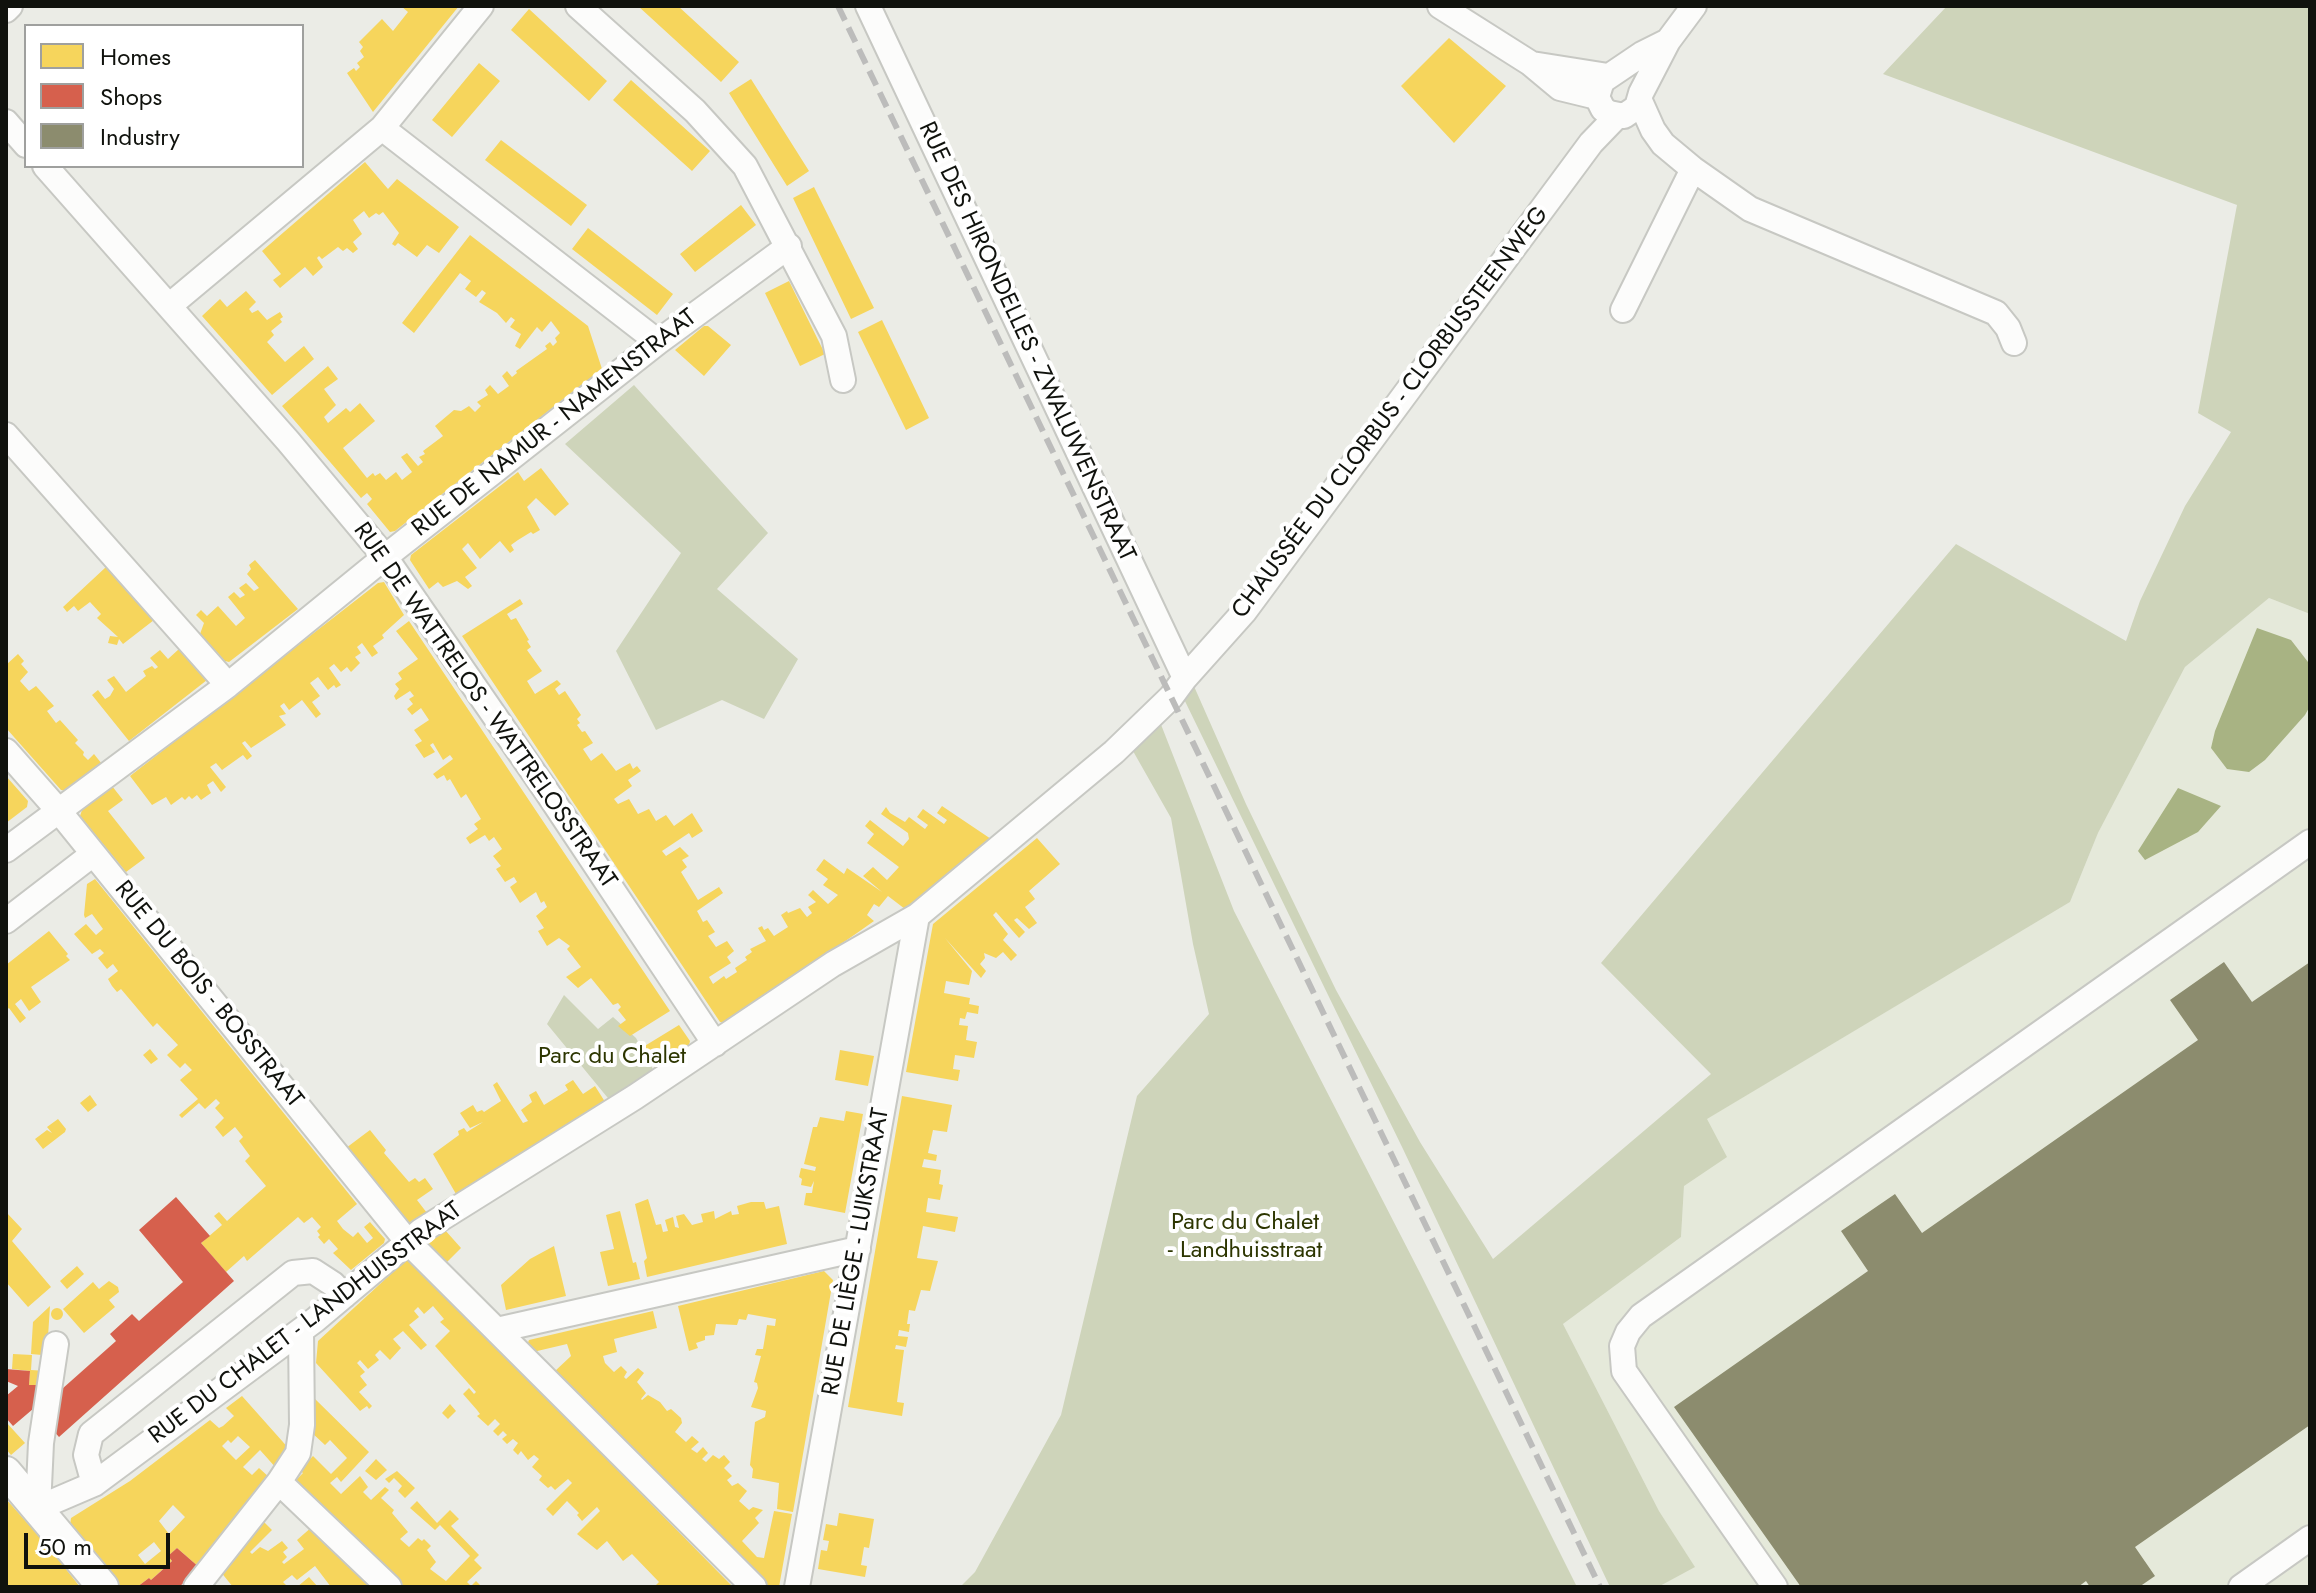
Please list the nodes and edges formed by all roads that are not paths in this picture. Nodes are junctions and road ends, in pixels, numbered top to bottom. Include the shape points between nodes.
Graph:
1 (10, 6) edge
2 (481, 6) edge
3 (578, 6) edge
4 (868, 6) edge
5 (1440, 6) edge
6 (1694, 6) edge
7 (6, 10) edge
8 (1618, 97) junction
9 (6, 122) edge
10 (382, 128) junction
11 (24, 143) edge
12 (47, 168) edge
13 (1693, 169) junction
14 (789, 246) junction
15 (169, 306) junction
16 (1623, 310) dead end
17 (658, 342) junction
18 (2014, 343) dead end
19 (843, 380) dead end
20 (6, 435) edge
21 (385, 557) junction
22 (1185, 678) junction
23 (228, 685) junction
24 (6, 751) edge
25 (58, 810) junction
26 (2310, 842) edge
27 (6, 850) edge
28 (93, 854) junction
29 (917, 916) junction
30 (6, 921) edge
31 (715, 1044) junction
32 (407, 1241) junction
33 (858, 1249) junction
34 (344, 1296) junction
35 (497, 1330) junction
36 (301, 1331) junction
37 (56, 1344) dead end
38 (6, 1472) edge
39 (279, 1482) junction
40 (94, 1484) junction
41 (38, 1508) junction
42 (2310, 1538) edge
43 (209, 1582) edge
44 (103, 1587) edge
45 (389, 1587) edge
46 (754, 1587) edge
47 (797, 1587) edge
48 (1775, 1587) edge
49 (2241, 1587) edge

1 - 7 street
2 - 10 street
3 - 14 street via 695,111 745,166
4 - 22 street, RUE DES HIRONDELLES - ZWALUWENSTRAAT
5 - 8 street via 1530,63
6 - 8 street, CHAUSSÉE DU CLORBUS - CLORBUSSTEENWEG
8 - 13 street
8 - 22 street, CHAUSSÉE DU CLORBUS - CLORBUSSTEENWEG via 1591,143 1244,612
9 - 11 street
10 - 15 street
10 - 17 street
12 - 15 street, RUE DE WATTRELOS - WATTRELOSSTRAAT
13 - 16 street
13 - 18 street via 1750,209 1996,313
14 - 17 street, RUE DE NAMUR - NAMENSTRAAT
14 - 19 street via 834,336
15 - 21 street, RUE DE WATTRELOS - WATTRELOSSTRAAT
17 - 21 street, RUE DE NAMUR - NAMENSTRAAT
20 - 23 street
21 - 23 street, RUE DE NAMUR - NAMENSTRAAT
21 - 31 street, RUE DE WATTRELOS - WATTRELOSSTRAAT
22 - 29 street, RUE DU CHALET - LANDHUISSTRAAT via 1114,752
23 - 25 street, RUE DE NAMUR - NAMENSTRAAT
24 - 25 street, RUE DU BOIS - BOSSTRAAT
25 - 27 street, RUE DE NAMUR - NAMENSTRAAT
25 - 28 street, RUE DU BOIS - BOSSTRAAT
26 - 48 street via 1641,1316 1628,1332 1622,1346 1624,1371
28 - 30 street
28 - 32 street, RUE DU BOIS - BOSSTRAAT
29 - 31 street, RUE DU CHALET - LANDHUISSTRAAT via 833,964
29 - 33 street, RUE DE LIÈGE - LUIKSTRAAT
31 - 32 street, RUE DU CHALET - LANDHUISSTRAAT
32 - 34 street, RUE DU CHALET - LANDHUISSTRAAT
32 - 35 street, RUE DU BOIS - BOSSTRAAT
33 - 35 street
33 - 47 street, RUE DE LIÈGE - LUIKSTRAAT
34 - 36 street, RUE DU CHALET - LANDHUISSTRAAT
34 - 40 street via 313,1271 293,1273 91,1434 86,1455
35 - 46 street, RUE DU BOIS - BOSSTRAAT
36 - 39 street via 298,1453
36 - 40 street, RUE DU CHALET - LANDHUISSTRAAT
37 - 41 street via 41,1443
38 - 41 main road
39 - 43 street
39 - 45 street
40 - 41 street, RUE DU CHALET - LANDHUISSTRAAT
41 - 44 main road
42 - 49 street

